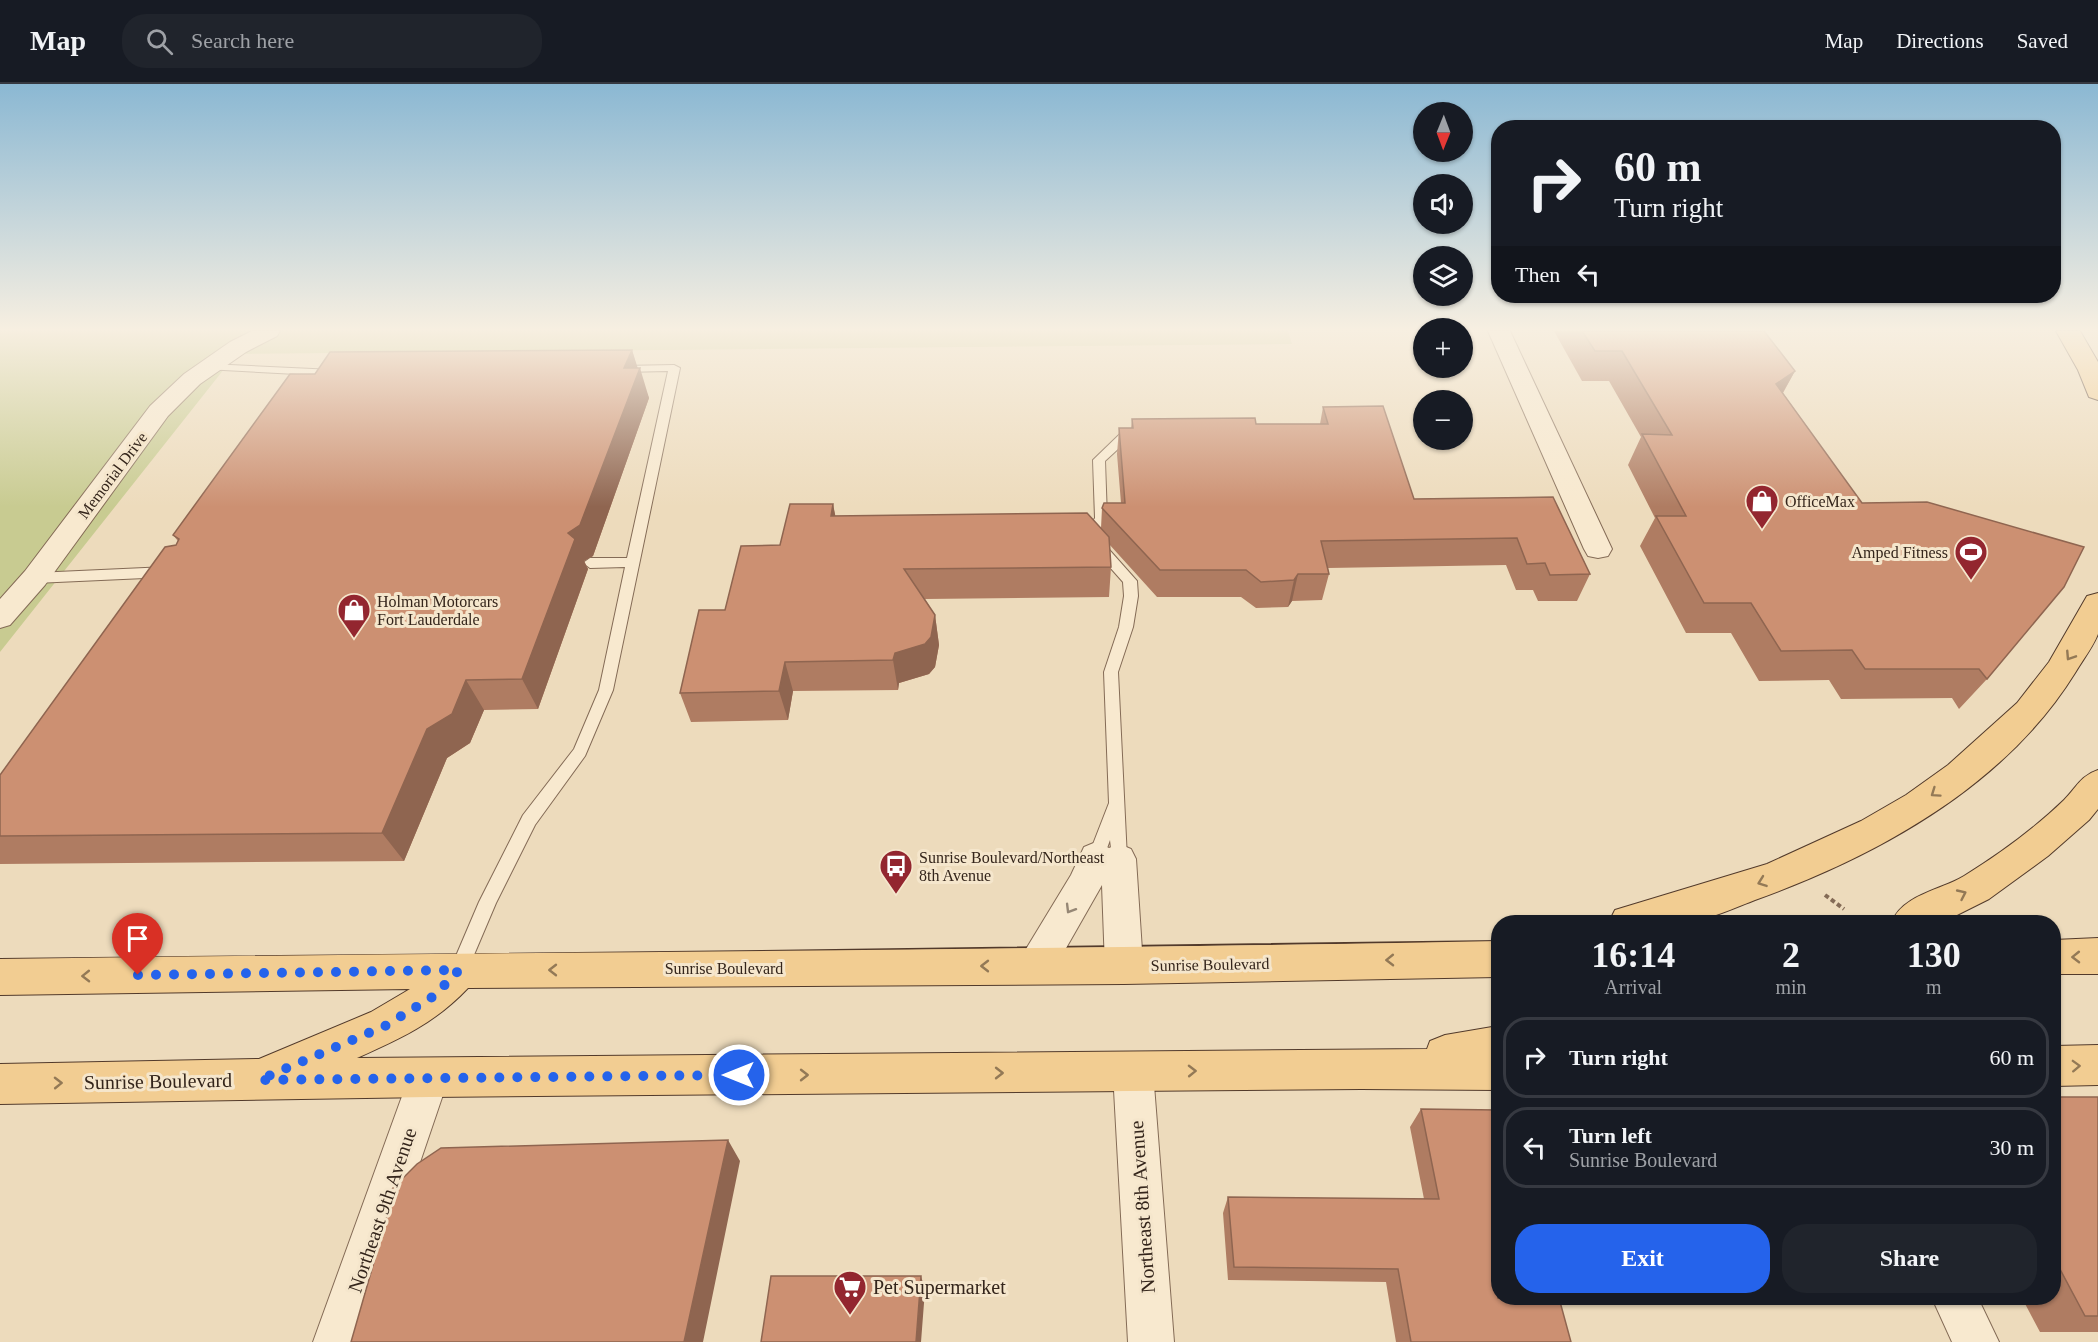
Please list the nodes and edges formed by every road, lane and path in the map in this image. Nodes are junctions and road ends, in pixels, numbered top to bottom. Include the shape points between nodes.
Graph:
1 (181, 390) edge
2 (670, 390) edge
3 (1526, 390) edge
4 (1126, 435) edge
5 (1598, 549) dead end
6 (634, 562) junction
7 (590, 563) dead end
8 (35, 578) junction
9 (164, 591) edge
10 (2098, 604) edge
11 (0, 618) edge
12 (2098, 784) edge
13 (1116, 799) junction
14 (1107, 858) junction
15 (1825, 895) dead end
16 (1844, 909) dead end
17 (1657, 915) edge
18 (1923, 915) edge
19 (1491, 951) edge
20 (2098, 956) edge
21 (2061, 957) edge
22 (1448, 959) junction
23 (1491, 959) edge
24 (1036, 966) junction
25 (1124, 966) junction
26 (459, 970) junction
27 (0, 977) edge
28 (1491, 1047) edge
29 (2098, 1065) edge
30 (2061, 1066) edge
31 (1361, 1070) junction
32 (1491, 1071) edge
33 (1133, 1072) junction
34 (429, 1077) junction
35 (259, 1080) junction
36 (0, 1084) edge
37 (1958, 1305) edge
38 (336, 1342) edge
39 (1151, 1342) edge
40 (1976, 1342) edge

1 - 8 street, Memorial Drive via 159,411
2 - 6 lane
3 - 5 street
4 - 13 lane via 1099,460 1101,518 1090,537 1130,581 1126,627 1111,672
6 - 7 lane
6 - 26 lane via 606,690 595,719 580,752 529,820
8 - 9 lane via 177,572
8 - 11 street, Memorial Drive
10 -> 17 main road via 2073,653 2031,710 1974,766 1895,821 1799,869 1698,905
18 -> 12 main road via 1976,888 2035,845 2077,810
13 - 14 lane
13 - 14 lane
14 -> 24 street via 1086,882
14 - 25 street
15 - 16 path
19 - 22 main road
20 -> 21 main road
22 - 23 main road
22 -> 25 main road, Sunrise Boulevard
24 - 25 main road, Sunrise Boulevard
24 -> 26 main road, Sunrise Boulevard
26 -> 27 main road, Sunrise Boulevard
26 - 35 main road via 434,996 385,1026
28 - 31 main road
30 -> 29 main road
31 - 32 main road
33 -> 31 main road, Sunrise Boulevard
34 -> 33 main road, Sunrise Boulevard
33 - 39 street, Northeast 8th Avenue
34 - 35 main road, Sunrise Boulevard
34 - 38 street, Northeast 9th Avenue
36 -> 35 main road, Sunrise Boulevard
37 - 40 street

